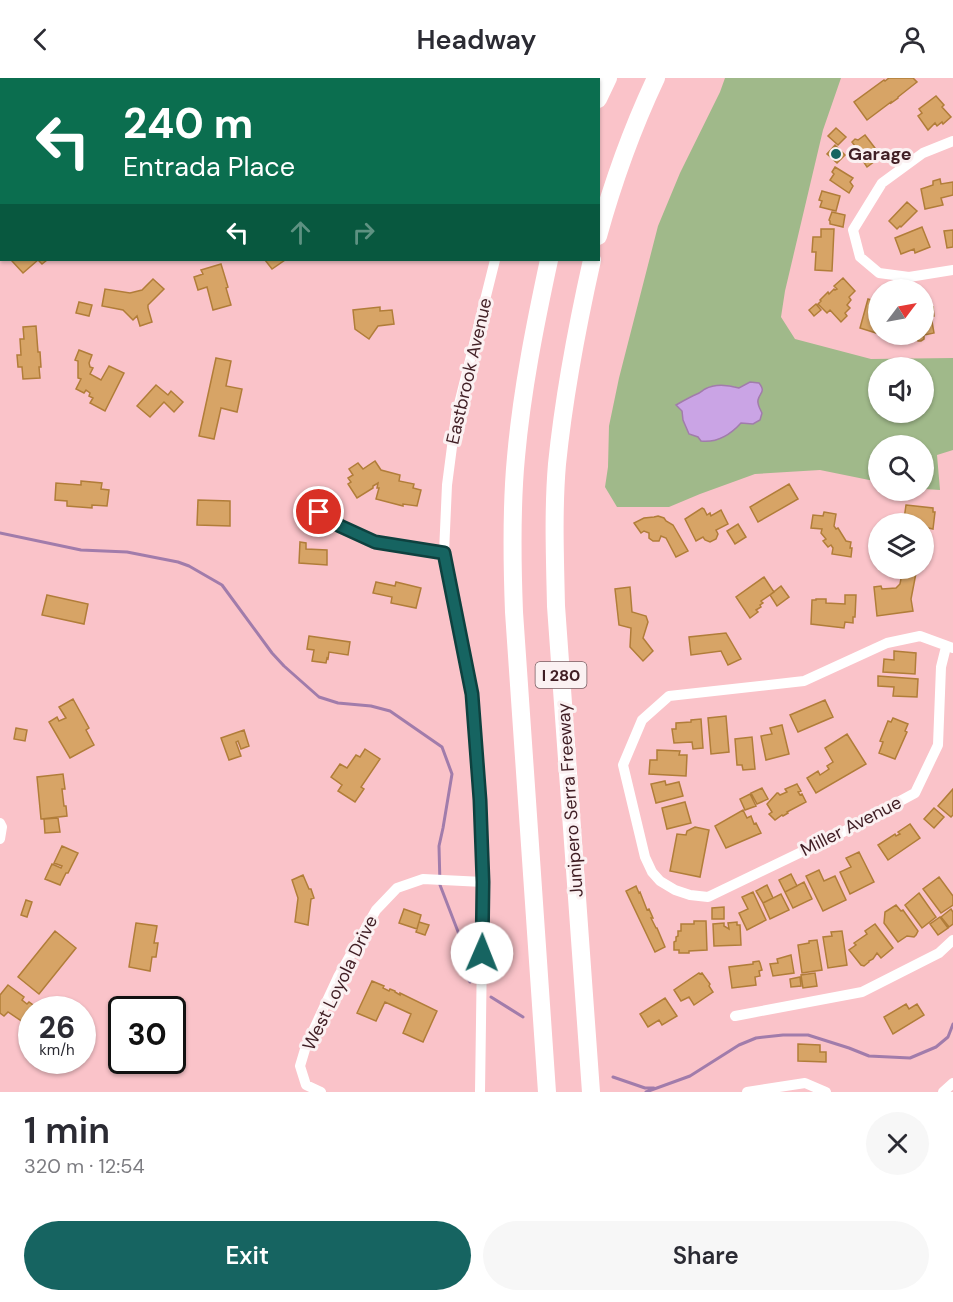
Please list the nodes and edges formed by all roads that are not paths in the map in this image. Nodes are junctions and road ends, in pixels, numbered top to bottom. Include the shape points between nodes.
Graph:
1 (608, 78) edge
2 (656, 78) edge
3 (600, 95) edge
4 (953, 141) edge
5 (600, 230) edge
6 (495, 261) edge
7 (549, 261) edge
8 (592, 261) edge
9 (953, 270) edge
10 (319, 512) dead end
11 (444, 553) junction
12 (949, 648) edge
13 (0, 823) edge
14 (0, 839) edge
15 (483, 882) junction
16 (953, 940) edge
17 (735, 1016) dead end
18 (953, 1083) edge
19 (321, 1092) edge
20 (480, 1092) edge
21 (547, 1092) edge
22 (591, 1092) edge
23 (747, 1092) edge
24 (826, 1092) edge
25 (943, 1092) edge

1 - 3 highway
2 - 5 highway
4 - 9 street via 923,153 882,183 853,230 860,257 879,273 909,277
6 - 11 street, Eastbrook Avenue via 456,416 447,484
7 - 21 highway, I 280 via 524,390 515,459 512,537
8 - 22 highway, Junipero Serra Freeway / I 280 via 565,399 554,536
10 - 11 street via 375,542
11 - 15 street, Eastbrook Avenue via 472,694
12 - 12 street, Miller Avenue via 940,667 938,745 915,793 708,897 675,890 652,872 623,765 642,720 669,696 804,681 887,643 920,636
13 - 14 street
15 - 19 street, West Loyola Drive via 423,879 397,888 376,910 306,1046 300,1066 306,1085
15 - 20 street, Eastbrook Avenue
16 - 17 street via 939,953 862,992
18 - 25 street
23 - 24 street via 805,1083

